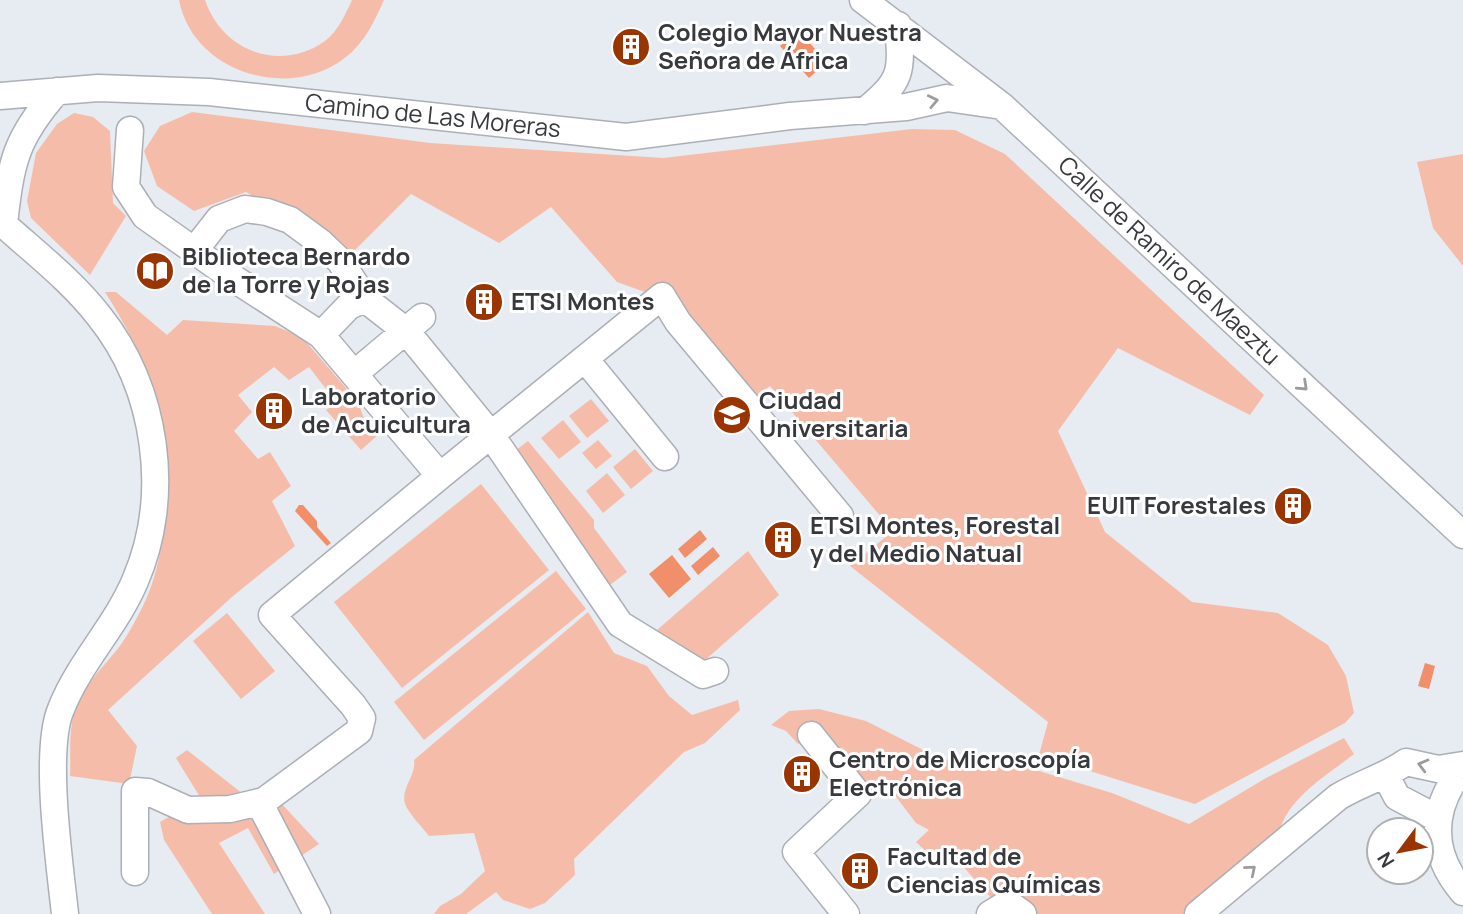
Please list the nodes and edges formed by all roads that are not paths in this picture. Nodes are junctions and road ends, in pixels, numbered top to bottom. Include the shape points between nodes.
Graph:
1 (863, 0) edge
2 (898, 25) junction
3 (57, 91) junction
4 (0, 96) edge
5 (1002, 106) junction
6 (865, 111) junction
7 (130, 130) dead end
8 (2, 222) edge
9 (194, 251) junction
10 (365, 299) junction
11 (414, 324) junction
12 (321, 335) junction
13 (585, 359) junction
14 (354, 374) junction
15 (491, 435) junction
16 (665, 457) dead end
17 (440, 476) junction
18 (841, 516) dead end
19 (1463, 534) edge
20 (715, 671) dead end
21 (811, 735) dead end
22 (1463, 766) edge
23 (1386, 776) junction
24 (258, 802) junction
25 (1437, 818) junction
26 (135, 872) dead end
27 (1463, 892) edge
28 (65, 914) edge
29 (317, 914) edge
30 (846, 914) edge
31 (990, 914) edge
32 (1023, 914) edge
33 (1198, 914) edge

1 - 2 street, Calle de Ramiro de Maeztu
2 - 5 street, Calle de Ramiro de Maeztu
2 - 6 street via 898,78
3 - 4 street, Camino de Las Moreras
3 - 6 street, Camino de Las Moreras via 209,92 626,137
3 - 8 street via 20,140
6 -> 5 street, Camino de Las Moreras via 947,98
5 -> 19 street, Calle de Ramiro de Maeztu
7 - 9 street via 128,169 157,206 162,228
8 - 28 street via 100,316 119,345 145,407 156,456 148,547 115,622 60,710 56,825
9 - 10 street via 219,219 232,212 267,212 290,220 320,242 340,261
9 - 12 street
10 - 11 street
10 - 12 street via 349,306
11 - 14 street
11 - 15 street
12 - 14 street
13 - 15 street
13 - 16 street
13 - 18 street via 662,296 678,322
14 - 17 street
15 - 17 street
15 - 20 street via 620,624 703,675
17 - 24 street via 272,615 362,718 359,731
21 - 30 street via 858,794 796,852
22 -> 23 street via 1438,769 1406,762
22 - 25 street via 1444,792
23 - 25 street via 1397,797
33 -> 23 street via 1338,797
24 - 26 street via 230,809 188,810 135,791
24 - 29 street
25 - 27 street via 1439,848
31 - 32 street via 1008,903

